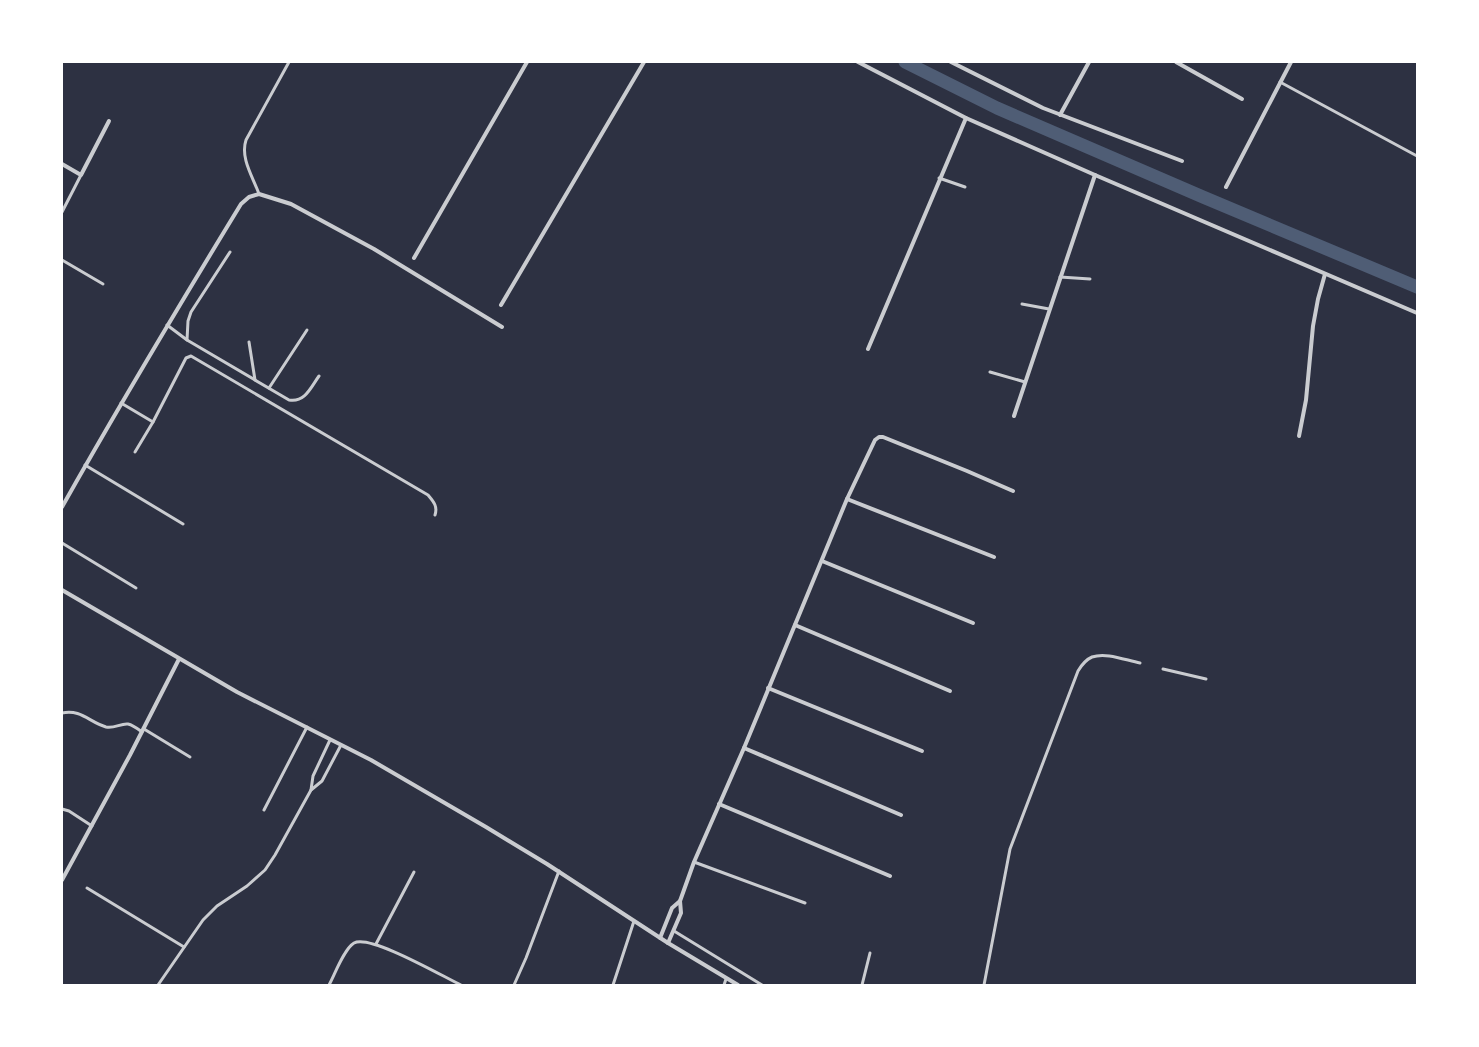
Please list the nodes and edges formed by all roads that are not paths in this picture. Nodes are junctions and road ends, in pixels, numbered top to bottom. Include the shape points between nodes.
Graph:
1 (290, 62) edge
2 (527, 62) edge
3 (644, 62) edge
4 (858, 62) edge
5 (951, 62) edge
6 (1089, 62) edge
7 (1176, 62) edge
8 (1291, 62) edge
9 (1280, 82) junction
10 (1242, 99) dead end
11 (1060, 115) junction
12 (966, 118) junction
13 (109, 121) dead end
14 (1417, 156) edge
15 (1182, 161) dead end
16 (62, 164) edge
17 (81, 175) junction
18 (1095, 175) junction
19 (940, 178) junction
20 (965, 187) dead end
21 (1226, 187) dead end
22 (259, 194) junction
23 (62, 212) edge
24 (230, 252) dead end
25 (414, 258) dead end
26 (62, 260) edge
27 (1325, 274) junction
28 (1060, 277) junction
29 (1090, 279) dead end
30 (103, 284) dead end
31 (1022, 304) dead end
32 (502, 305) dead end
33 (1049, 309) junction
34 (1417, 313) edge
35 (166, 325) junction
36 (502, 327) dead end
37 (307, 330) dead end
38 (187, 340) junction
39 (249, 342) dead end
40 (868, 350) dead end
41 (990, 372) dead end
42 (320, 376) dead end
43 (255, 380) junction
44 (1025, 382) junction
45 (269, 388) junction
46 (121, 403) junction
47 (1014, 416) dead end
48 (153, 422) junction
49 (1299, 436) dead end
50 (135, 452) dead end
51 (86, 465) junction
52 (1013, 491) dead end
53 (847, 499) junction
54 (62, 506) edge
55 (435, 515) dead end
56 (183, 524) dead end
57 (62, 543) edge
58 (994, 558) dead end
59 (822, 561) junction
60 (136, 588) dead end
61 (62, 590) edge
62 (973, 623) dead end
63 (795, 624) junction
64 (179, 659) junction
65 (1140, 663) dead end
66 (1163, 669) dead end
67 (1206, 679) dead end
68 (768, 688) junction
69 (950, 691) dead end
70 (62, 713) edge
71 (307, 728) junction
72 (143, 730) junction
73 (330, 740) junction
74 (341, 745) junction
75 (744, 748) junction
76 (922, 751) dead end
77 (190, 757) dead end
78 (311, 790) junction
79 (719, 804) junction
80 (62, 810) edge
81 (264, 810) dead end
82 (901, 815) dead end
83 (92, 826) junction
84 (694, 862) junction
85 (559, 871) junction
86 (414, 872) dead end
87 (890, 876) dead end
88 (62, 880) edge
89 (87, 888) dead end
90 (680, 901) junction
91 (805, 903) dead end
92 (634, 921) junction
93 (674, 931) junction
94 (660, 938) junction
95 (668, 943) junction
96 (376, 944) junction
97 (184, 947) junction
98 (870, 953) dead end
99 (726, 979) junction
100 (158, 985) edge
101 (329, 985) edge
102 (461, 985) edge
103 (514, 985) edge
104 (613, 985) edge
105 (724, 985) edge
106 (738, 985) edge
107 (762, 985) edge
108 (862, 985) edge
109 (984, 985) edge

1 - 22 lane via 244,146 246,162
2 - 25 street
3 - 32 street
4 - 12 street
5 - 11 street
6 - 11 street
7 - 10 street
8 - 9 street
9 - 14 lane
9 - 21 street
11 - 15 street
12 - 18 street
12 - 19 street
13 - 17 street
16 - 17 street
17 - 23 lane
18 - 27 street
18 - 28 street
19 - 20 lane
19 - 40 street
22 - 35 street via 249,197 241,204
22 - 36 street via 291,204 325,221
24 - 38 lane via 191,312
26 - 30 lane
27 - 34 street
27 - 49 street via 1313,326 1306,400
28 - 29 lane
28 - 33 street
31 - 33 lane
33 - 44 street
35 - 38 lane
35 - 46 street
37 - 45 lane
38 - 43 lane
39 - 43 lane
41 - 44 lane
42 - 45 lane via 297,402
43 - 45 lane
44 - 47 street
46 - 48 lane
46 - 51 street
48 - 50 lane
48 - 55 lane via 186,358 191,356 428,495 435,503
51 - 54 street
51 - 56 lane
52 - 53 street via 944,461 879,437 875,440
53 - 58 street
53 - 59 street
57 - 60 lane
59 - 62 street
59 - 63 street
61 - 64 street
63 - 68 street
63 - 69 street
64 - 71 street
64 - 72 street
65 - 109 lane via 1103,656 1091,658 1078,670 1010,849
66 - 67 lane
68 - 75 street
68 - 76 street
70 - 72 lane via 77,712 112,728 126,724
71 - 73 street
71 - 81 lane
72 - 77 lane
72 - 83 street
73 - 74 street
73 - 78 lane via 313,776
74 - 78 lane via 322,781
74 - 85 street
75 - 79 street
75 - 82 street
78 - 97 lane via 276,855 265,870 210,912
79 - 84 street
79 - 87 street
80 - 83 lane via 69,811
83 - 88 street
84 - 90 street
84 - 91 lane
85 - 92 street
85 - 103 lane
86 - 96 lane
89 - 97 lane
90 - 93 street via 681,913
90 - 94 street via 672,908
92 - 94 street
92 - 104 lane
93 - 95 street
93 - 107 lane
94 - 95 street
95 - 99 street
96 - 101 lane via 360,941 347,949
96 - 102 lane
97 - 100 lane
98 - 108 lane
99 - 105 lane
99 - 106 street

